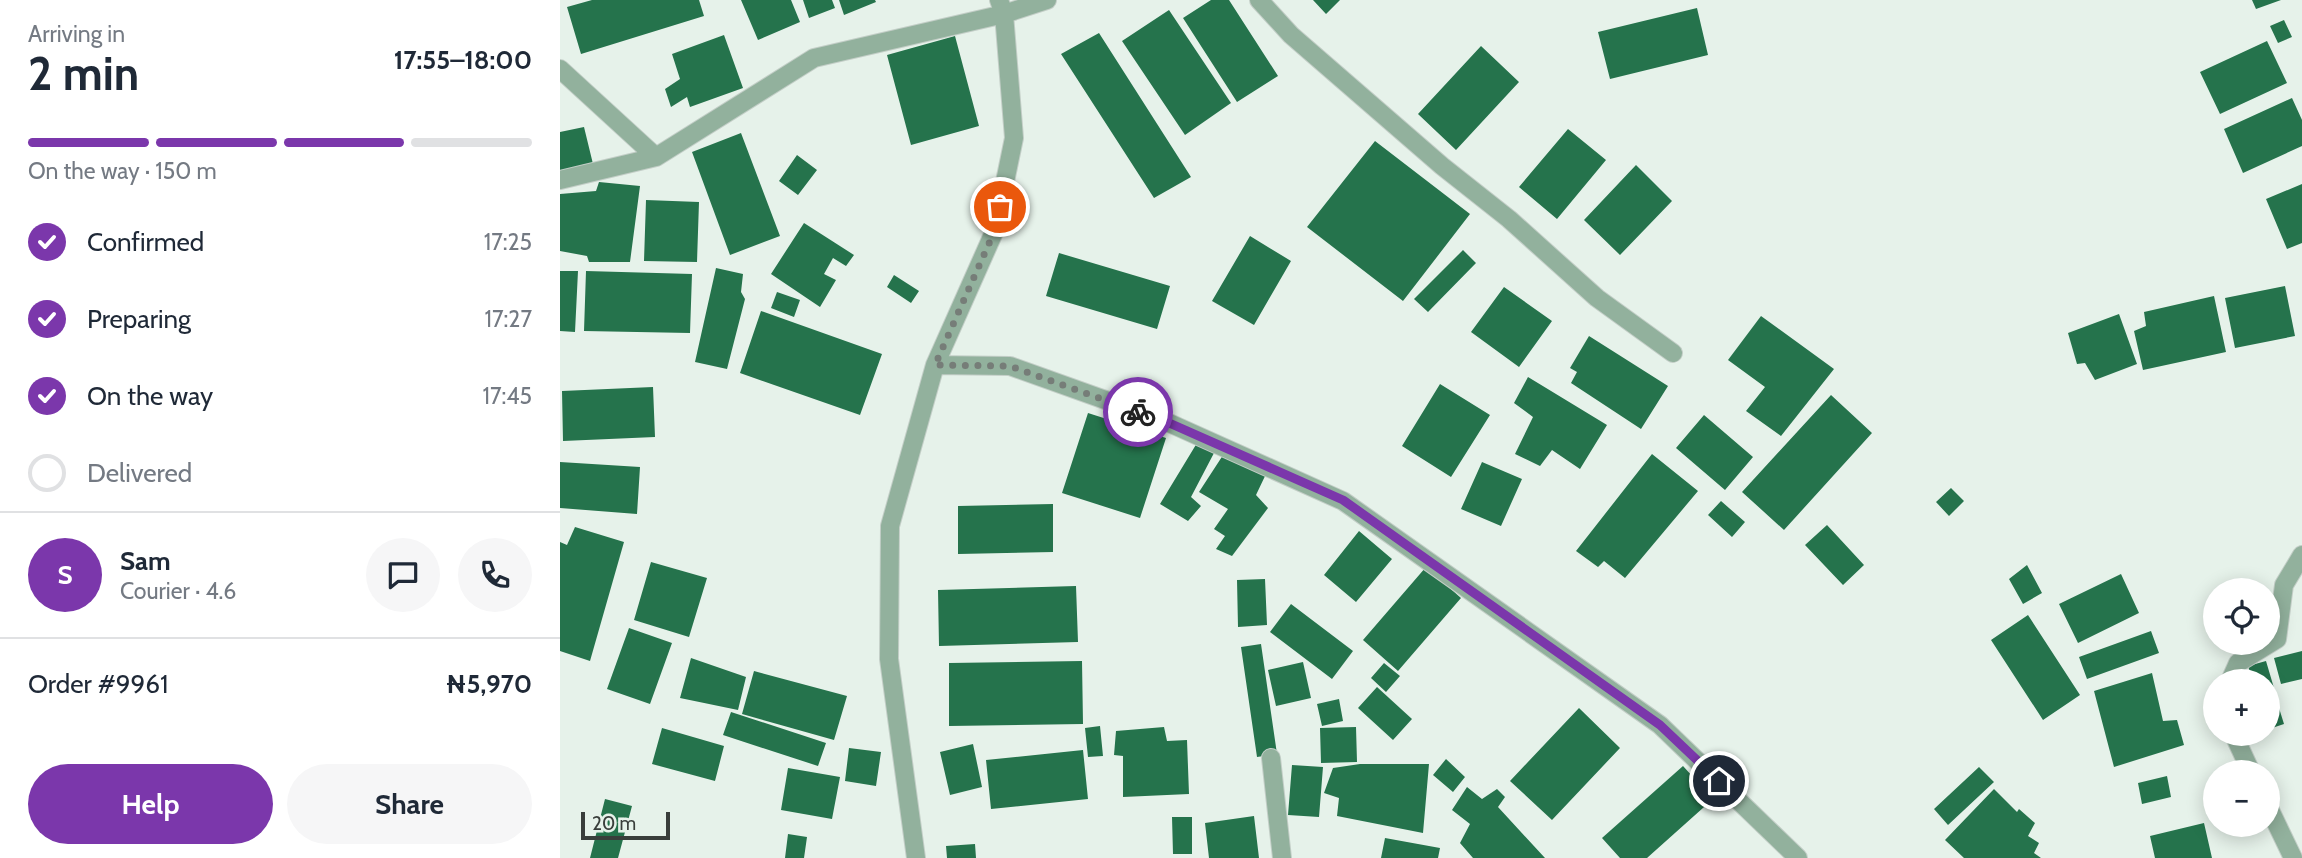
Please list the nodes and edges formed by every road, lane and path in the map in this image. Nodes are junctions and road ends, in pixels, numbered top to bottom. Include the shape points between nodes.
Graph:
1 (1046, 0) edge
2 (1259, 0) edge
3 (1002, 7) edge
4 (560, 69) edge
5 (656, 156) junction
6 (560, 180) edge
7 (1673, 353) dead end
8 (935, 365) junction
9 (2302, 555) edge
10 (2235, 669) edge
11 (1271, 758) dead end
12 (2280, 831) edge
13 (916, 858) edge
14 (1282, 858) edge
15 (1798, 858) edge
16 (2293, 858) edge

1 - 3 street
2 - 7 street via 1291,35 1442,166 1597,298
3 - 5 street via 814,58
3 - 8 street via 1014,138 995,230
4 - 5 street
5 - 6 street
8 - 13 street via 890,526 889,659
8 - 15 street via 1010,366 1167,422 1343,500 1660,725
9 - 10 street via 2284,585 2277,639
11 - 14 street
12 - 16 street

